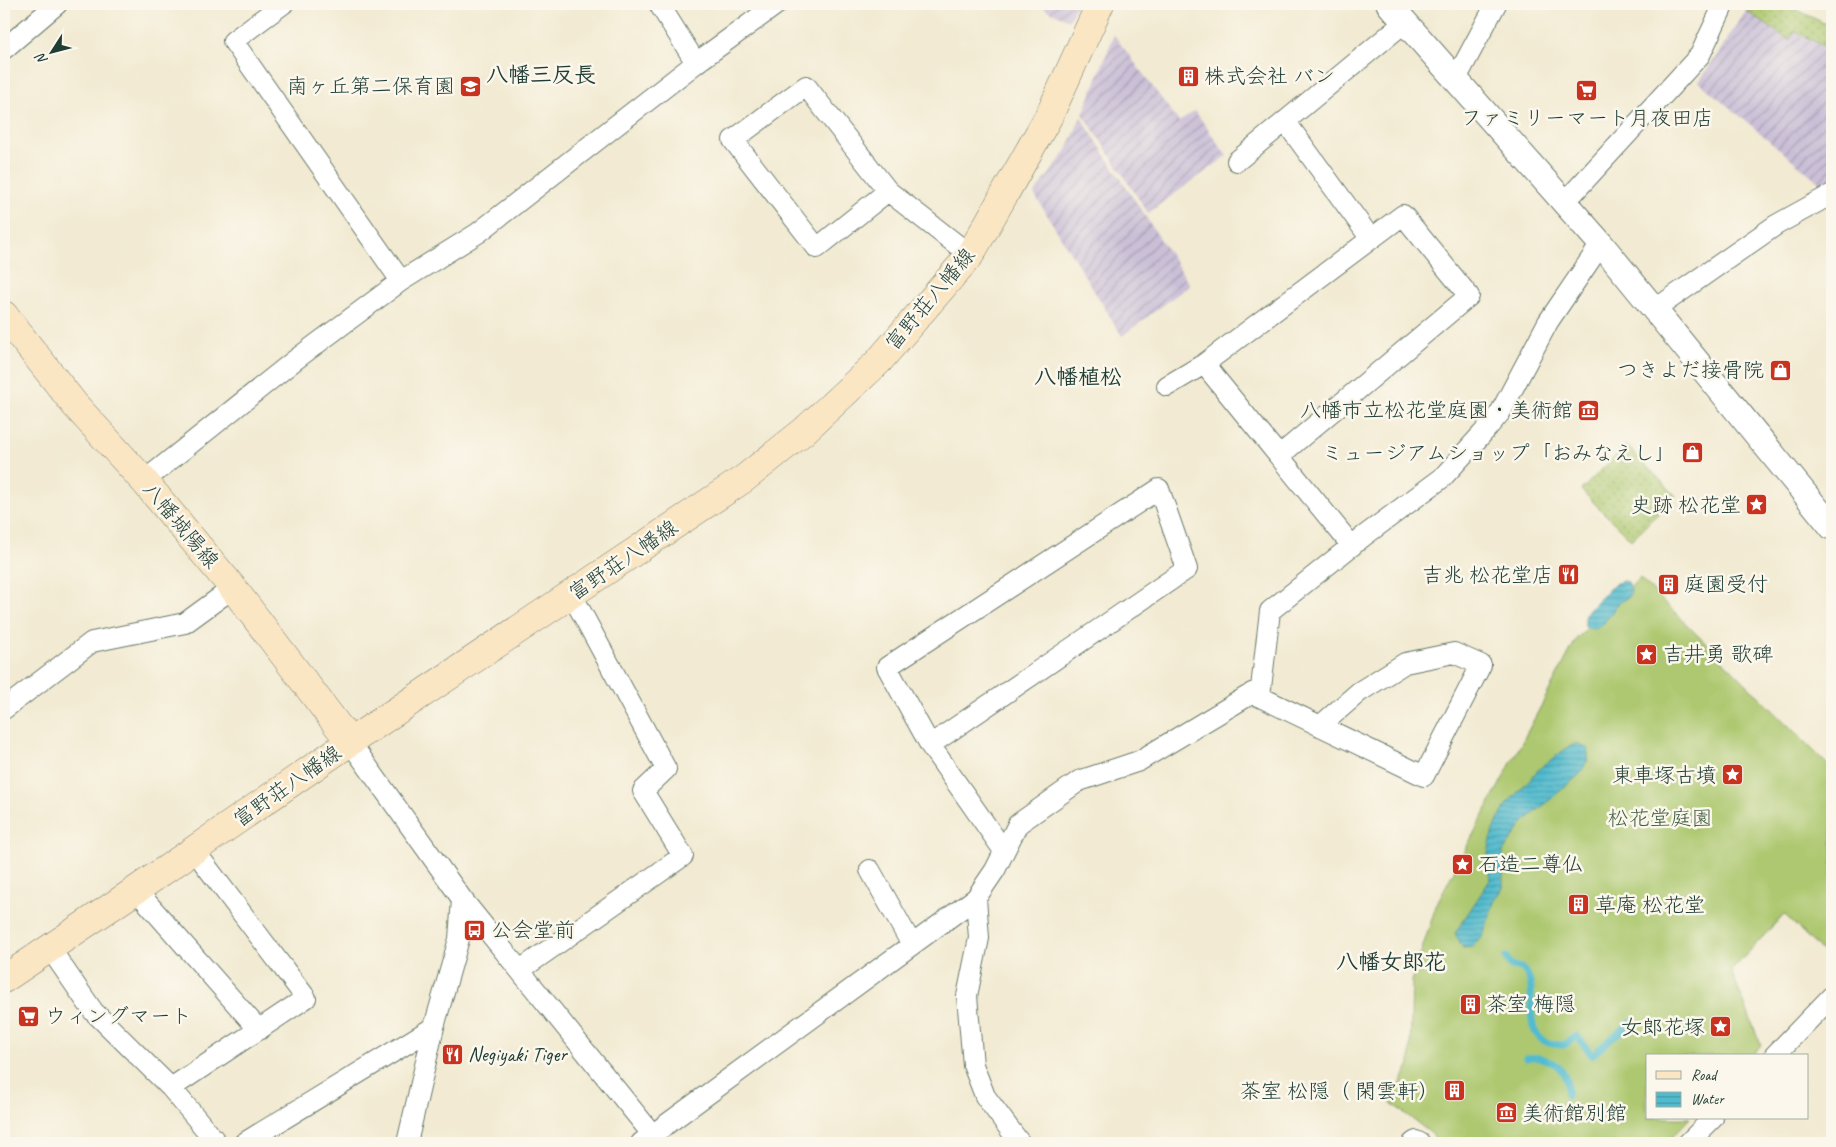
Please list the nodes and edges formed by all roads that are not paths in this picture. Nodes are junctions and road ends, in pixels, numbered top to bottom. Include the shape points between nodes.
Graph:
1 (57, 4) edge
2 (283, 4) edge
3 (659, 4) edge
4 (777, 4) edge
5 (1100, 4) edge
6 (1496, 4) edge
7 (1724, 4) edge
8 (1397, 13) edge
9 (4, 49) edge
10 (696, 63) junction
11 (1456, 79) junction
12 (1285, 122) junction
13 (1237, 162) dead end
14 (888, 191) junction
15 (1832, 194) edge
16 (1565, 202) junction
17 (1371, 239) junction
18 (1601, 244) junction
19 (970, 255) junction
20 (401, 282) junction
21 (1654, 310) junction
22 (4, 317) edge
23 (1204, 364) junction
24 (1167, 386) dead end
25 (1279, 456) junction
26 (144, 480) junction
27 (1832, 527) edge
28 (1352, 546) junction
29 (233, 588) junction
30 (572, 595) junction
31 (1252, 693) junction
32 (4, 709) edge
33 (1320, 726) junction
34 (350, 742) junction
35 (930, 745) junction
36 (194, 850) junction
37 (1004, 851) junction
38 (870, 870) dead end
39 (136, 890) junction
40 (976, 898) junction
41 (462, 899) junction
42 (912, 945) junction
43 (49, 948) junction
44 (520, 970) junction
45 (4, 979) edge
46 (1832, 996) edge
47 (434, 1028) junction
48 (259, 1030) junction
49 (1776, 1054) edge
50 (171, 1088) junction
51 (1711, 1120) edge
52 (650, 1140) edge
53 (217, 1143) edge
54 (244, 1143) edge
55 (407, 1143) edge
56 (1020, 1143) edge
57 (1413, 1143) edge
58 (1420, 1143) edge
59 (1688, 1143) edge

1 - 9 street
2 - 20 street via 233,41
3 - 10 street
4 - 10 street
5 - 19 main road, 富野荘八幡線 via 1050,114
6 - 11 street
7 - 16 street via 1700,55
8 - 11 street
8 - 12 street
10 - 20 street via 478,233
11 - 16 street
12 - 13 street
12 - 17 street
14 - 14 street via 806,86 733,140 817,248
14 - 19 street
15 - 21 street via 1776,225
16 - 18 street
17 - 23 street
17 - 25 street via 1403,215 1469,296
18 - 21 street
18 - 28 street via 1548,322 1500,414 1442,478
19 - 30 main road, 富野荘八幡線 via 878,362 804,431 745,478
20 - 26 street via 295,360
21 - 27 street
22 - 26 main road, 八幡城陽線
23 - 24 street
23 - 25 street
25 - 28 street
26 - 29 main road, 八幡城陽線
28 - 31 street via 1270,611 1261,688
29 - 32 street via 185,623 92,642
29 - 34 main road, 八幡城陽線
30 - 34 main road, 富野荘八幡線
30 - 44 street via 666,769 642,791 683,856
31 - 33 street
31 - 37 street via 1139,761 1079,781 1018,824
33 - 33 street via 1424,776 1480,665 1454,653 1405,663 1360,692
34 - 36 main road, 富野荘八幡線
34 - 41 street
35 - 35 street via 887,667 1159,488 1187,569
35 - 37 street
36 - 39 main road, 富野荘八幡線
36 - 48 street via 306,998
37 - 40 street
38 - 42 street
39 - 43 main road, 富野荘八幡線
39 - 48 street
40 - 42 street
40 - 56 street via 979,938 967,996 973,1065 985,1096
41 - 44 street
41 - 47 street via 459,939
42 - 52 street
43 - 45 main road, 富野荘八幡線
43 - 50 street via 93,1011
44 - 52 street
46 - 49 street
47 - 54 street
47 - 55 street
48 - 50 street
50 - 53 street
51 - 59 street
57 - 58 street

